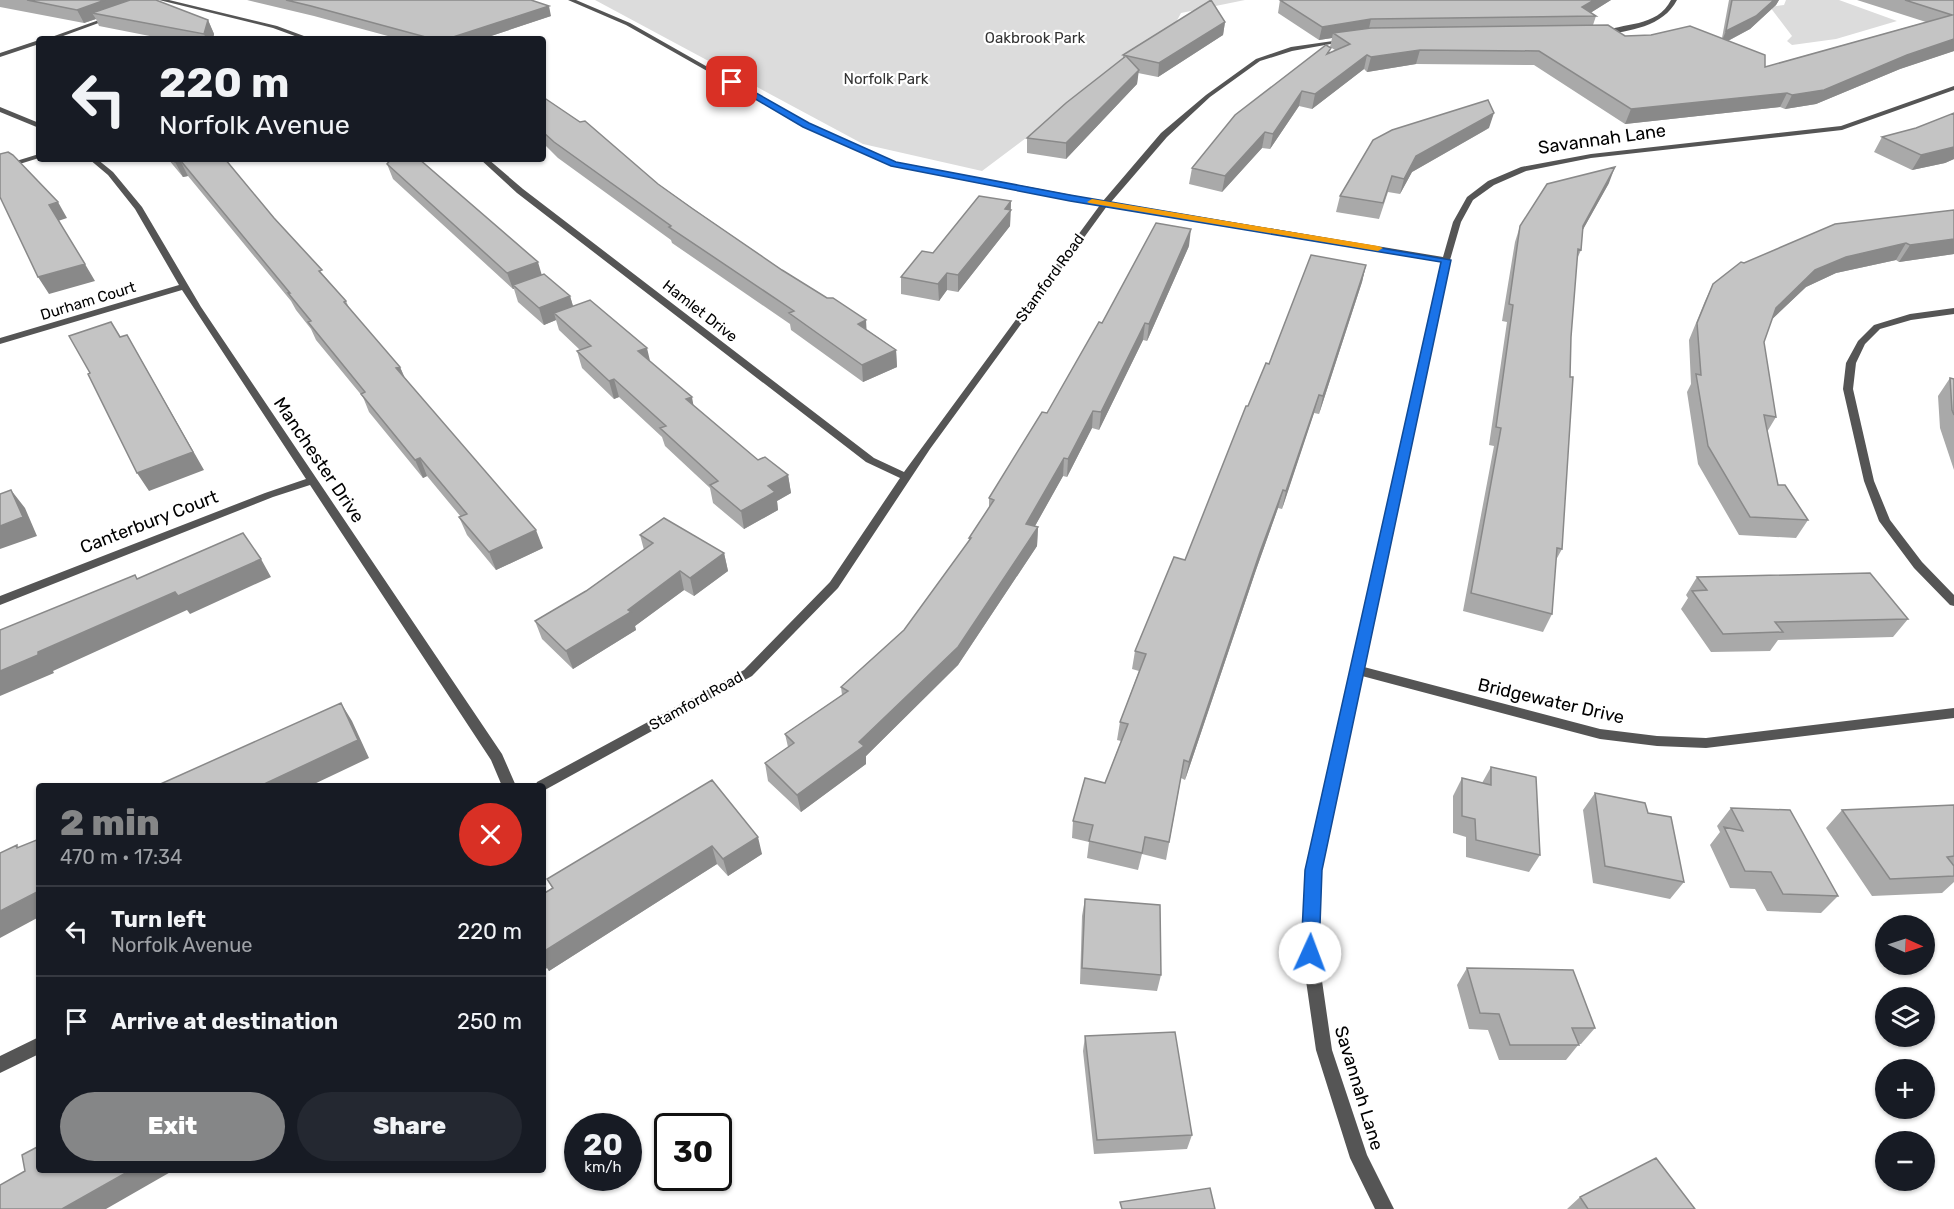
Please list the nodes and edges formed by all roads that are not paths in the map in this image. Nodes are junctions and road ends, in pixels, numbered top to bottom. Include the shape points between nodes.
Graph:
1 (162, 0) edge
2 (571, 0) edge
3 (1674, 0) edge
4 (151, 4) edge
5 (120, 14) edge
6 (1592, 35) edge
7 (58, 36) edge
8 (300, 36) edge
9 (1358, 38) edge
10 (36, 43) edge
11 (0, 55) edge
12 (1954, 88) edge
13 (0, 109) edge
14 (36, 125) edge
15 (36, 157) edge
16 (97, 162) edge
17 (487, 162) edge
18 (0, 168) edge
19 (1105, 204) junction
20 (1446, 260) junction
21 (183, 287) junction
22 (1954, 311) edge
23 (0, 341) edge
24 (905, 476) junction
25 (314, 481) junction
26 (0, 601) edge
27 (1954, 602) edge
28 (1358, 670) junction
29 (1954, 713) edge
30 (508, 783) edge
31 (546, 784) edge
32 (36, 1047) edge
33 (0, 1065) edge
34 (1385, 1209) edge

1 - 4 street
1 - 8 street
2 - 19 street via 662,42 806,125 894,164
3 - 6 street via 1656,19 1626,30
5 - 7 street
9 - 19 street, Stamford Road via 1291,49 1258,60 1208,96 1164,135
10 - 11 street
12 - 20 street, Savannah Lane via 1842,128 1591,156 1524,170 1491,183 1470,199 1457,222
13 - 14 street
15 - 18 street
16 - 21 street, Manchester Drive via 129,194
17 - 24 street, Hamlet Drive via 870,460
19 - 20 street
19 - 24 street, Stamford Road
20 - 28 street, Savannah Lane
21 - 23 street, Durham Court
21 - 25 street, Manchester Drive
22 - 27 street via 1910,316 1877,327 1861,343 1851,363 1848,389 1869,481 1885,521 1918,565
24 - 31 street, Stamford Road via 834,585 748,673
25 - 26 street, Canterbury Court
25 - 30 street, Manchester Drive via 497,758
28 - 29 street, Bridgewater Drive via 1600,734 1658,741 1706,743
28 - 34 street, Savannah Lane via 1314,870 1310,953 1324,1050 1359,1158
32 - 33 street

